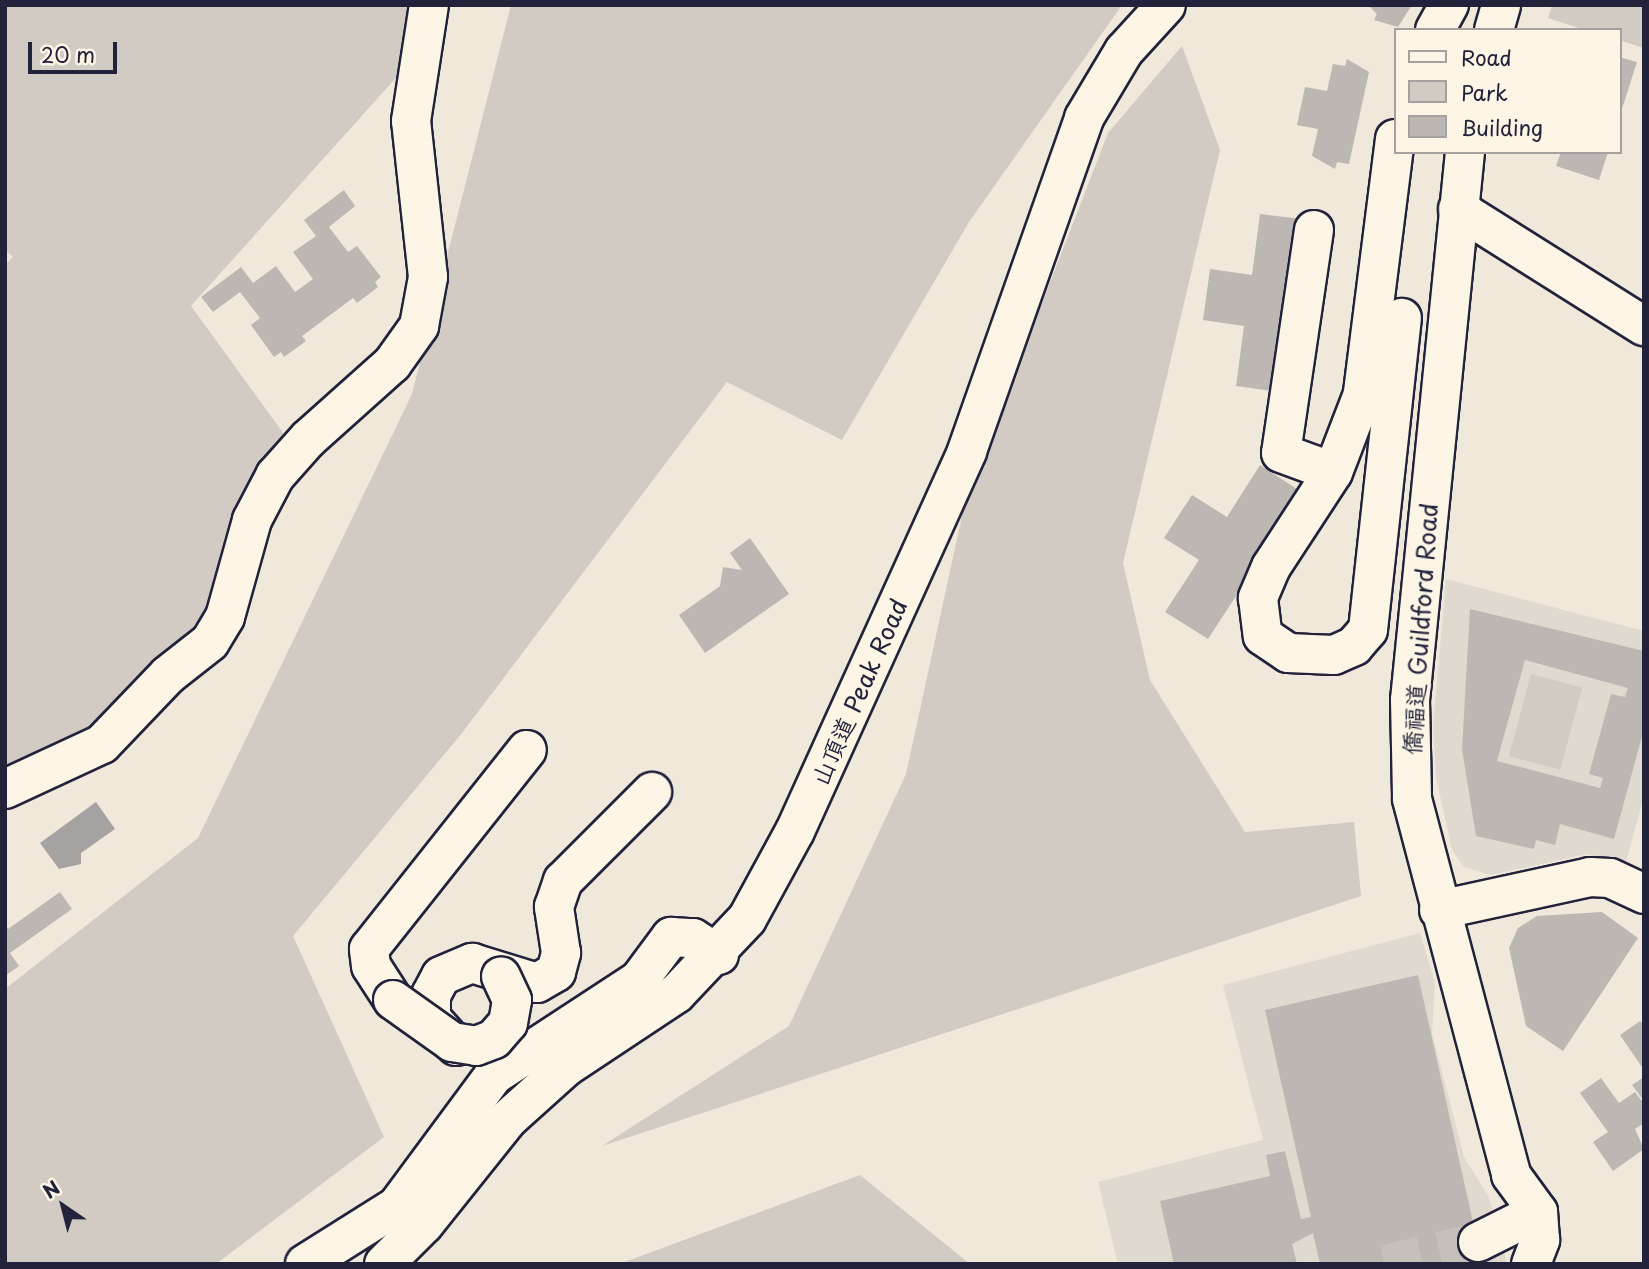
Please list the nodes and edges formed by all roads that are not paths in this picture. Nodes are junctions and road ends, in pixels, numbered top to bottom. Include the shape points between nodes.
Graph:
1 (429, 5) edge
2 (1167, 5) edge
3 (1450, 5) edge
4 (1501, 5) edge
5 (1436, 28) edge
6 (1495, 28) edge
7 (1394, 147) edge
8 (1465, 154) edge
9 (1458, 209) junction
10 (1314, 230) dead end
11 (1402, 318) dead end
12 (1644, 326) edge
13 (1333, 472) junction
14 (527, 750) dead end
15 (5, 789) edge
16 (652, 792) dead end
17 (1644, 894) edge
18 (1439, 910) junction
19 (719, 955) junction
20 (501, 976) junction
21 (494, 1075) junction
22 (1538, 1212) junction
23 (1478, 1242) tunnel mouth
24 (305, 1264) edge
25 (384, 1264) edge
26 (1531, 1264) edge

1 - 15 street via 411,121 428,292 413,338 275,476 252,520 225,617 210,642 168,675 102,744
2 - 19 street, 山頂道 Peak Road via 1124,51 1084,118 967,451 778,866
3 - 5 street
4 - 6 street
7 - 13 street via 1363,394
8 - 9 street, 僑福道 Guildford Road
9 - 12 street
9 - 18 street, 僑福道 Guildford Road via 1409,724 1412,799
10 - 13 street via 1281,453
11 - 13 street via 1368,630 1354,646 1334,655 1289,653 1263,636 1258,598 1271,567
14 - 20 street, bridge via 369,949 371,967 393,1000 452,1042 477,1046 494,1039 508,1023 512,1000
16 - 20 street via 563,881 554,907 561,953 556,972 537,983
17 - 18 street via 1611,878 1590,877
18 - 22 street, 僑福道 Guildford Road via 1511,1175
19 - 21 street via 693,938 671,937 639,981
19 - 25 street, 山頂道 Peak Road via 676,994 566,1067 521,1107
20 - 21 street via 483,965 460,964 441,976 429,1006 438,1030
21 - 24 street via 397,1206
22 - 23 street
22 - 26 street via 1540,1240

